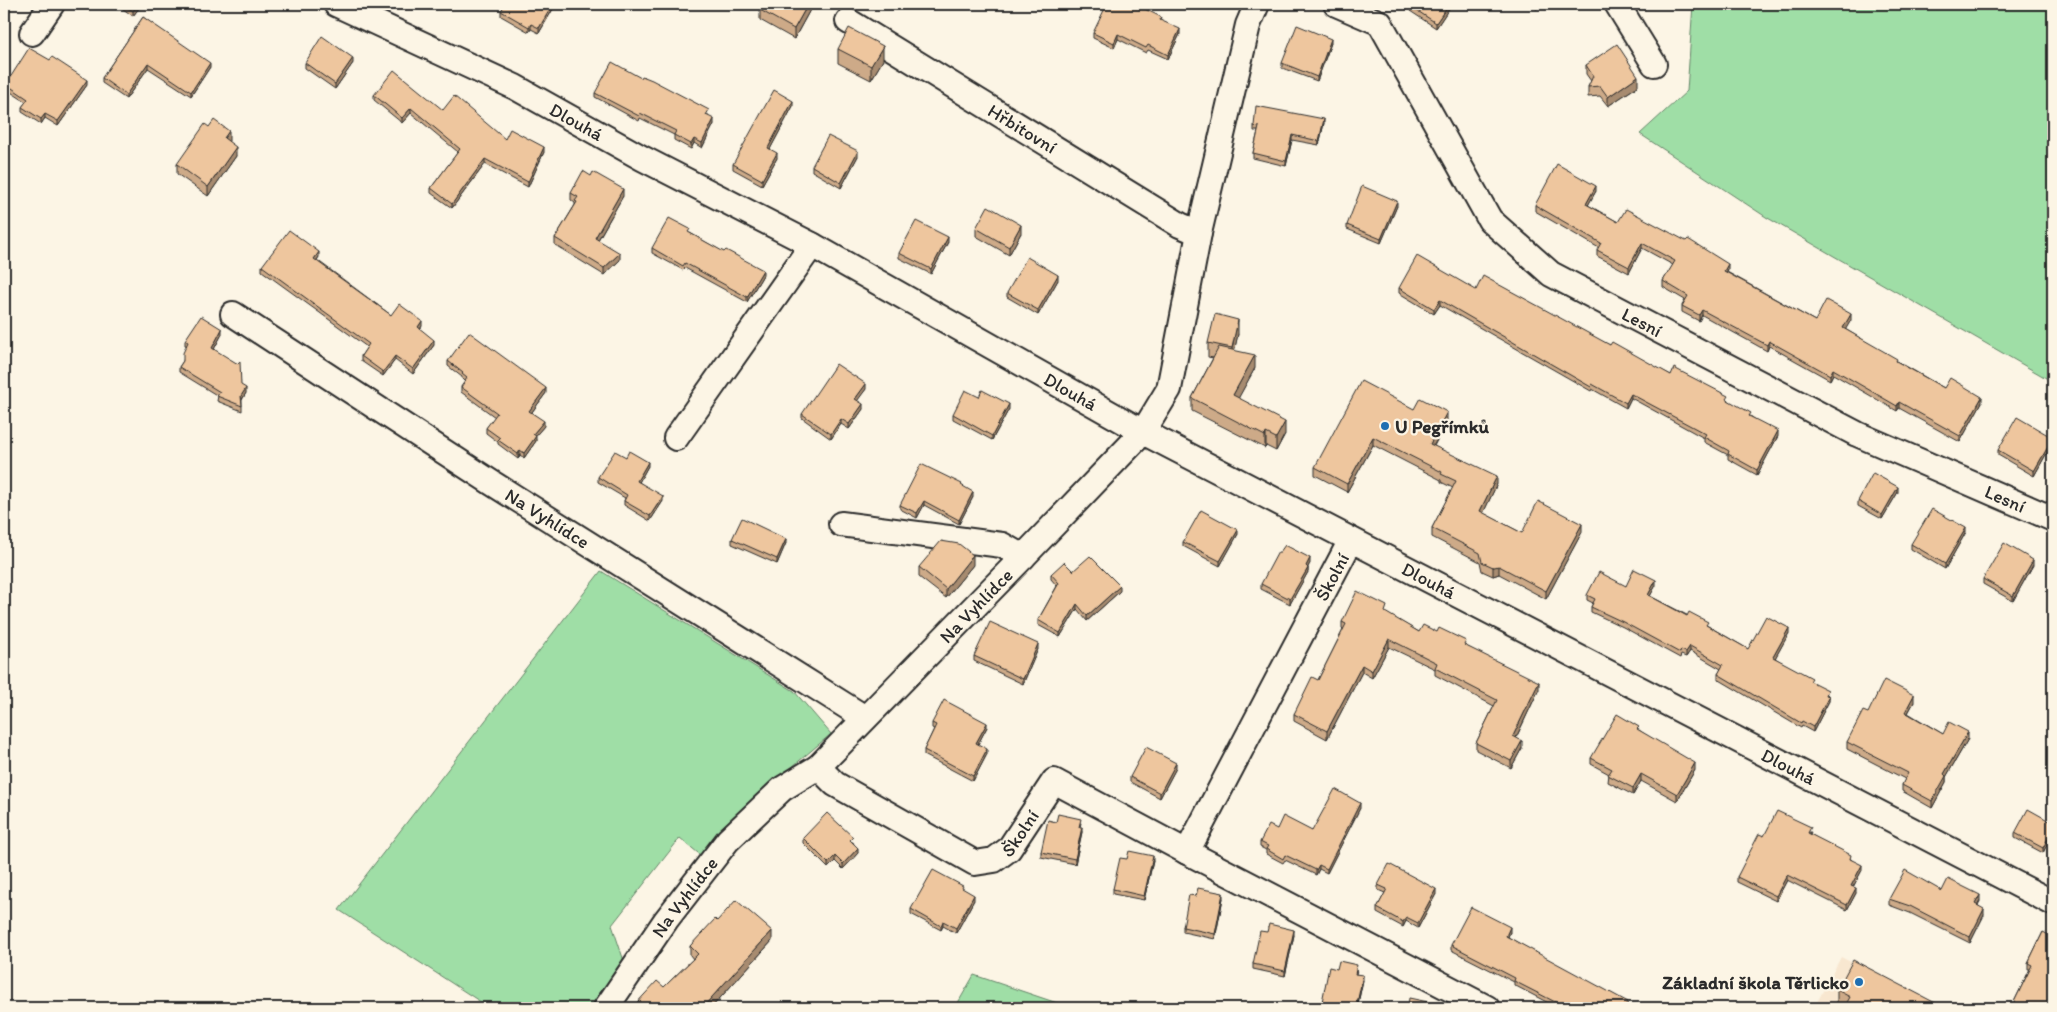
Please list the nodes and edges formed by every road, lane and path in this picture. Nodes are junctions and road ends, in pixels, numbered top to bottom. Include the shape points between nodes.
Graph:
1 (52, 4) edge
2 (336, 4) edge
3 (1257, 4) edge
4 (1336, 4) edge
5 (1616, 4) edge
6 (848, 21) dead end
7 (32, 33) dead end
8 (1654, 64) dead end
9 (1199, 233) junction
10 (812, 245) junction
11 (233, 314) dead end
12 (1143, 432) junction
13 (676, 438) dead end
14 (2053, 519) edge
15 (841, 524) dead end
16 (1351, 540) junction
17 (1023, 557) junction
18 (865, 718) junction
19 (818, 766) junction
20 (1187, 852) junction
21 (2053, 903) edge
22 (606, 1008) edge
23 (1487, 1008) edge

1 - 7 street
2 - 10 street, Dlouhá via 515,88 642,158
3 - 9 street via 1248,25
4 - 14 street, Lesní via 1380,23 1490,220 1550,274 1857,434
5 - 8 street
6 - 9 street, Hřbitovní via 1180,225
9 - 12 street via 1170,389
10 - 12 street, Dlouhá
10 - 13 street
11 - 18 street, Na Vyhlídce via 492,483
12 - 16 street, Dlouhá
12 - 17 street, Na Vyhlídce
15 - 17 street, Na Vyhlídce via 1002,545
16 - 20 street, Školní
16 - 21 street, Dlouhá
17 - 18 street, Na Vyhlídce
18 - 19 street, Na Vyhlídce
19 - 20 street, Školní via 834,784 975,863 994,860 1009,850 1054,781
19 - 22 street, Na Vyhlídce via 782,789 728,840 666,920
20 - 23 street, Školní

